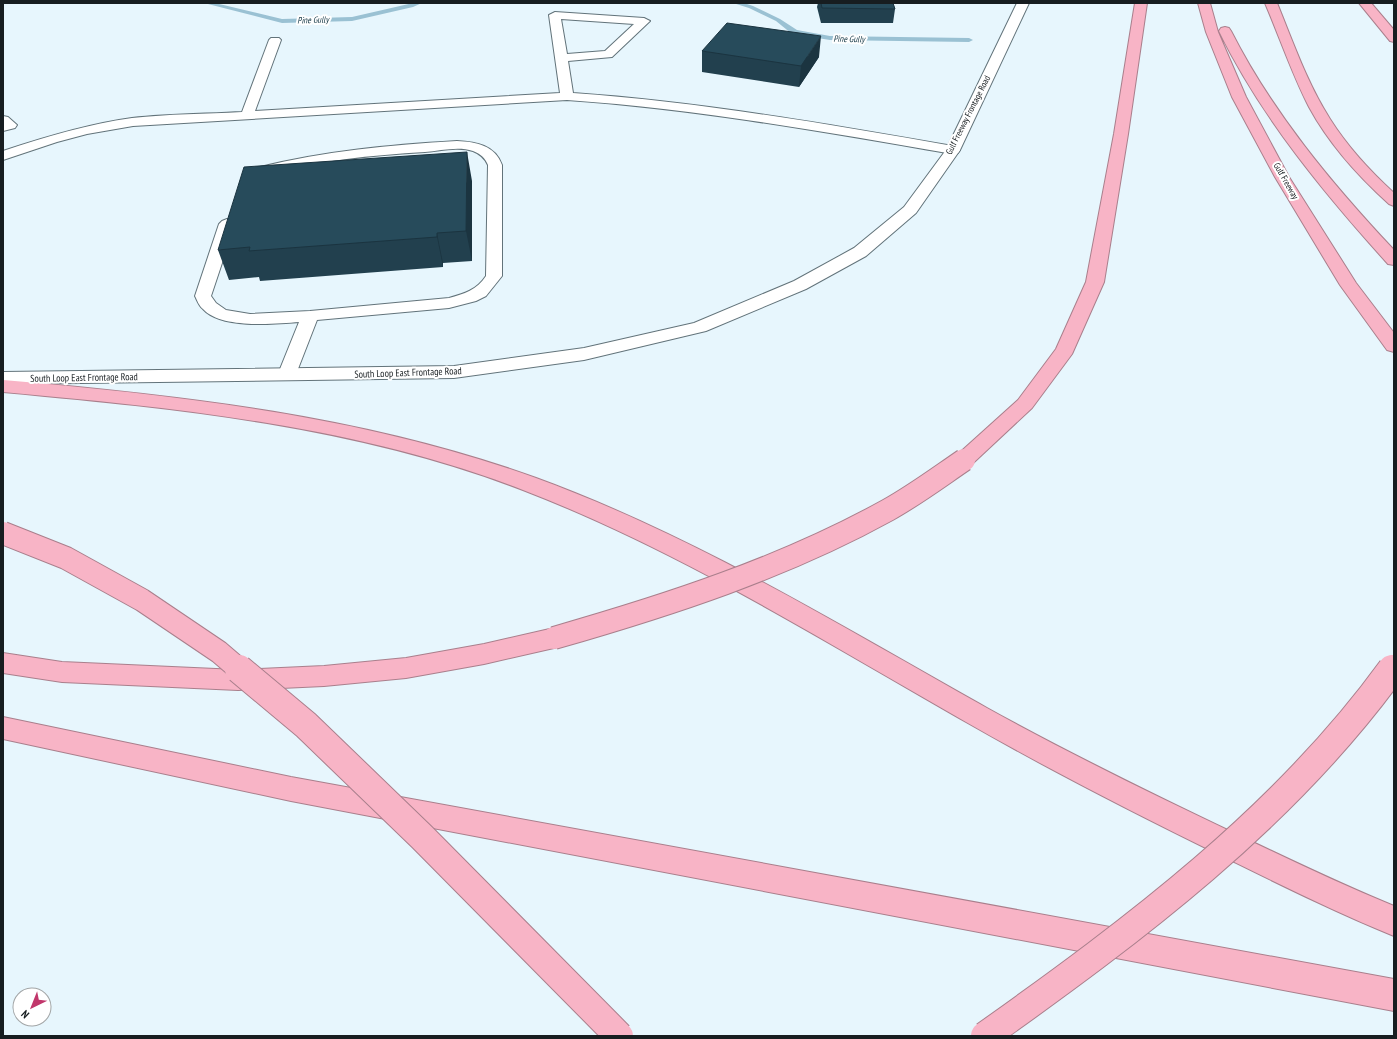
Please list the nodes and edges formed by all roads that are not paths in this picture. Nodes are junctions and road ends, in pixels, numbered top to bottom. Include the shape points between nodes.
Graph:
1 (1023, 3) edge
2 (1141, 3) edge
3 (1204, 3) edge
4 (1212, 3) edge
5 (1271, 3) edge
6 (1366, 3) edge
7 (1394, 38) edge
8 (275, 40) dead end
9 (561, 58) junction
10 (568, 96) junction
11 (247, 115) junction
12 (3, 120) edge
13 (3, 127) edge
14 (953, 150) junction
15 (3, 156) edge
16 (251, 175) edge
17 (1394, 201) edge
18 (233, 206) edge
19 (1394, 260) edge
20 (800, 285) joint
21 (310, 316) junction
22 (1394, 346) edge
23 (286, 374) junction
24 (3, 378) edge
25 (3, 386) edge
26 (3, 533) edge
27 (3, 663) edge
28 (1394, 666) edge
29 (3, 728) edge
30 (1394, 921) edge
31 (1394, 995) edge
32 (619, 1036) edge
33 (985, 1036) edge

1 - 14 main road, Gulf Freeway Frontage Road
2 - 27 highway, bridge via 1095,282 1065,350 1025,404 964,460 889,509 797,555 682,600 554,638 406,668 324,676 238,680 62,672
3 - 22 highway, Gulf Freeway via 1212,32 1240,97 1282,176 1349,285
4 - 19 highway via 1233,46 1282,125 1358,221
5 - 17 highway via 1299,74 1317,109 1341,144 1381,190
6 - 7 highway
8 - 11 lane
9 - 9 lane via 608,54 644,21 555,15
9 - 10 lane
10 - 11 lane
10 - 14 lane via 682,105
11 - 15 lane via 125,124 86,130
12 - 13 lane via 10,125
14 - 20 main road, Gulf Freeway Frontage Road via 910,210 860,252
16 - 21 lane via 279,166 378,150 464,146 486,152 492,157 495,165 494,276 487,288 469,298 449,303
18 - 21 lane via 203,296 205,304 242,320
20 - 23 main road, South Loop East Frontage Road via 700,327 584,354 454,372
21 - 23 lane
23 - 24 main road, South Loop East Frontage Road
25 - 30 highway via 209,407 322,426 464,462 527,483 604,514 686,553 788,606 981,717 1136,800
26 - 32 highway, bridge via 80,565 142,600 219,652 306,725 422,837
28 - 33 highway, bridge via 1345,730 1286,794 1215,859 1051,989
29 - 31 highway via 299,790

